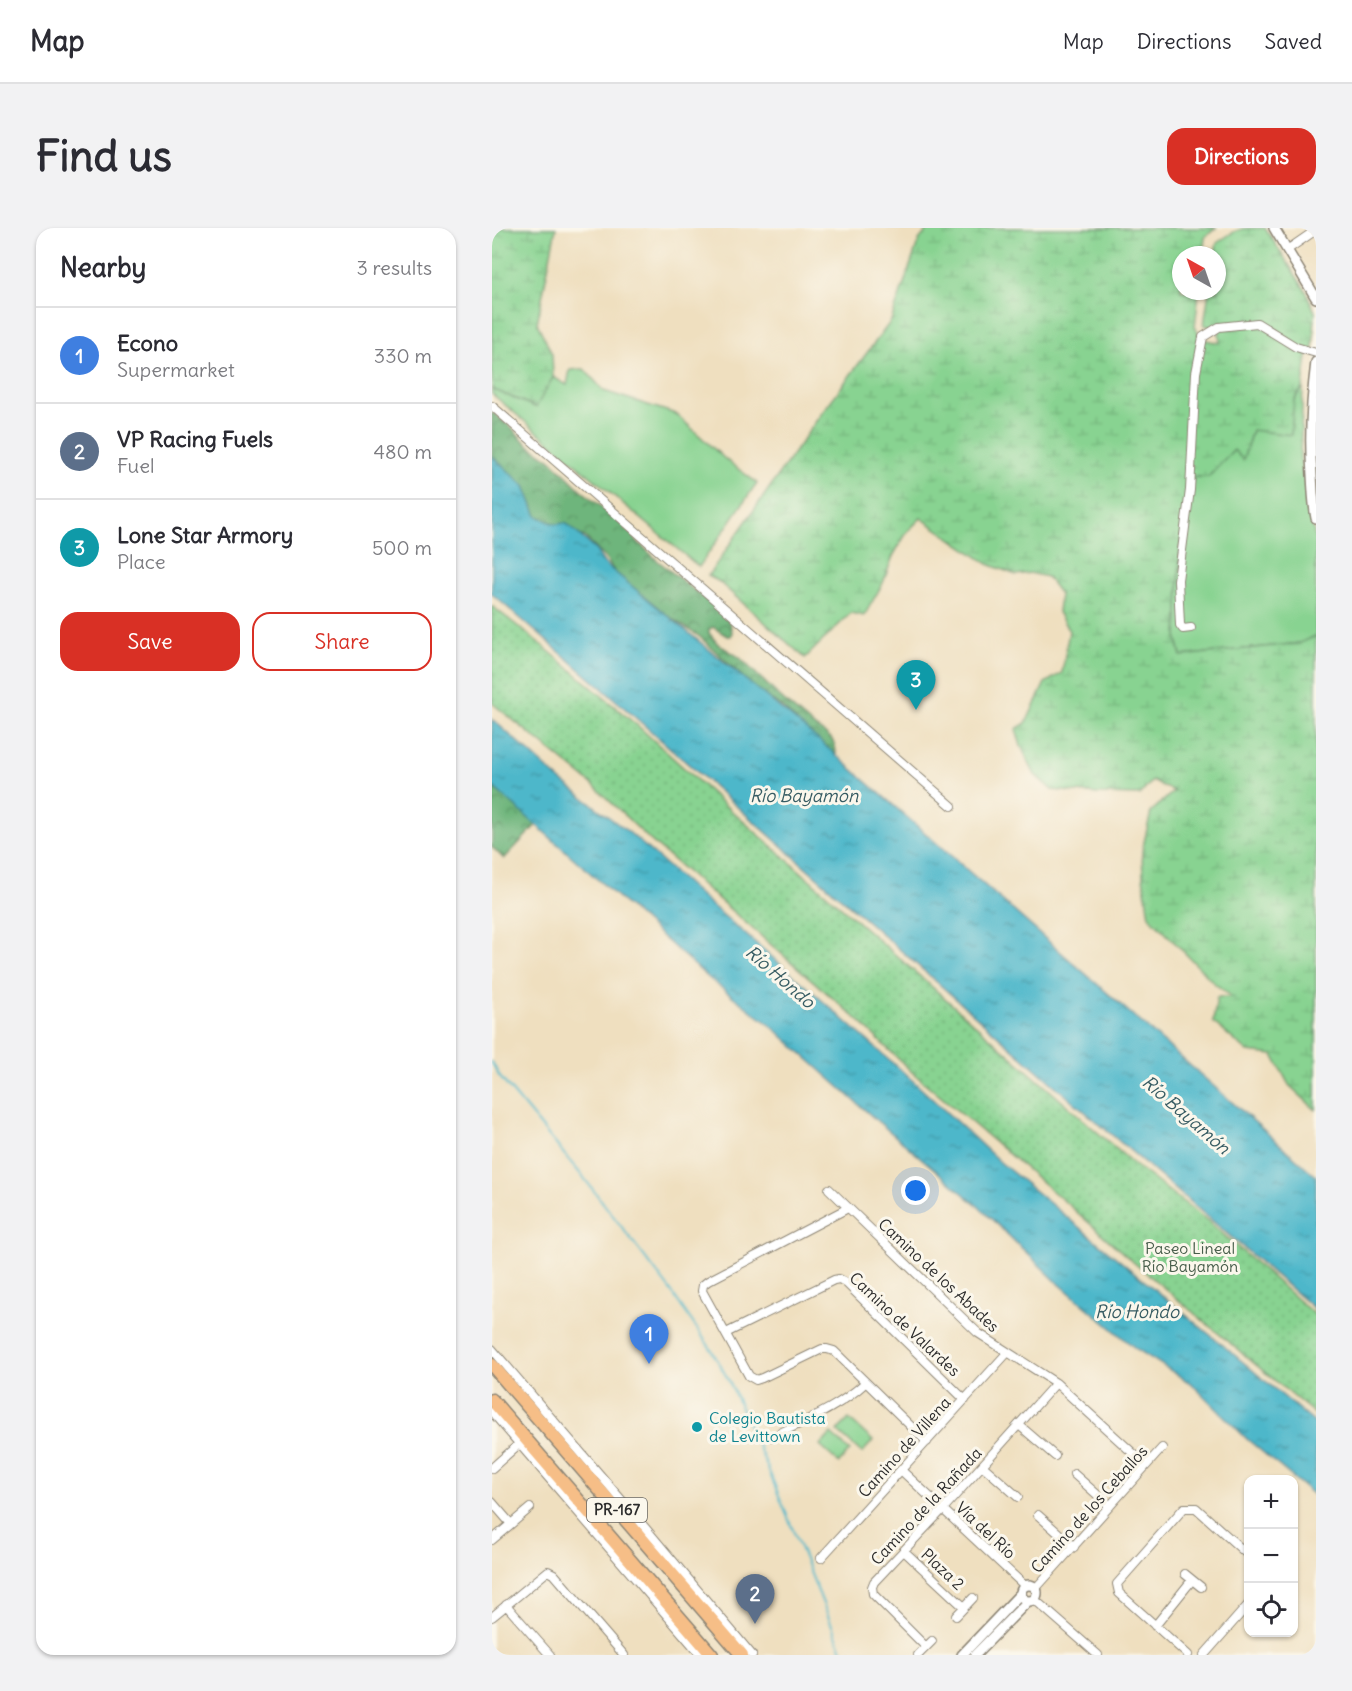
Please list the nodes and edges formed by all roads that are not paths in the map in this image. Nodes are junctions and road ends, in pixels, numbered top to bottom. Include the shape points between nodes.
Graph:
1 (1274, 228) edge
2 (1316, 230) edge
3 (1287, 250) junction
4 (1316, 297) edge
5 (1316, 353) edge
6 (1316, 362) edge
7 (492, 406) edge
8 (1316, 518) edge
9 (1191, 628) dead end
10 (952, 806) dead end
11 (830, 1190) dead end
12 (848, 1208) junction
13 (726, 1333) junction
14 (492, 1349) edge
15 (1007, 1353) junction
16 (492, 1365) edge
17 (864, 1383) junction
18 (1056, 1383) junction
19 (492, 1400) edge
20 (965, 1400) junction
21 (492, 1412) edge
22 (1019, 1425) junction
23 (772, 1437) dead end
24 (927, 1442) junction
25 (519, 1444) junction
26 (1162, 1448) dead end
27 (1054, 1456) dead end
28 (1146, 1465) junction
29 (982, 1466) junction
30 (492, 1468) edge
31 (902, 1471) junction
32 (1074, 1474) dead end
33 (1018, 1497) dead end
34 (492, 1502) edge
35 (1110, 1506) junction
36 (530, 1508) dead end
37 (943, 1509) junction
38 (1038, 1515) dead end
39 (511, 1524) junction
40 (492, 1540) edge
41 (1074, 1547) junction
42 (904, 1551) junction
43 (1244, 1551) edge
44 (821, 1558) dead end
45 (1185, 1574) dead end
46 (1192, 1580) junction
47 (1201, 1587) dead end
48 (1036, 1588) junction
49 (1023, 1589) junction
50 (973, 1598) dead end
51 (1031, 1600) junction
52 (506, 1605) junction
53 (964, 1607) junction
54 (1244, 1610) edge
55 (956, 1616) dead end
56 (492, 1617) edge
57 (1155, 1626) junction
58 (550, 1655) edge
59 (624, 1655) edge
60 (701, 1655) edge
61 (712, 1655) edge
62 (742, 1655) edge
63 (752, 1655) edge
64 (918, 1655) edge
65 (962, 1655) edge
66 (975, 1655) edge
67 (1098, 1655) edge
68 (1188, 1655) edge
69 (1204, 1655) edge

1 - 3 street
2 - 3 street
3 - 4 street
5 - 9 street via 1296,347 1257,323 1220,327 1203,337 1196,373 1190,490 1178,580 1180,625 1183,629
6 - 8 street via 1309,445
7 - 10 street
11 - 12 street, Camino de los Abades
12 - 13 street via 703,1285 702,1291
12 - 15 street, Camino de los Abades via 978,1333
13 - 17 street via 749,1376 756,1380 827,1349 834,1351
13 - 20 street, Camino de Valardes via 839,1279
14 - 63 street
15 - 18 street, Camino de los Abades
15 - 20 street, Camino de Villena
16 - 62 main road, PR-167
17 - 23 street via 837,1405
17 - 24 street
18 - 22 street, Camino de la Rañada
18 - 28 street, Camino de los Abades
19 - 61 main road, PR-167
20 - 24 street, Camino de Villena
21 - 25 street
22 - 27 street
22 - 29 street, Camino de la Rañada
24 - 31 street, Camino de Villena
25 - 30 street
25 - 60 street
26 - 28 street, Camino de los Ceballos
28 - 35 street, Camino de los Ceballos
29 - 33 street
29 - 37 street, Camino de la Rañada
31 - 37 street, Vía del Río
31 - 44 street, Camino de Villena
32 - 35 street
34 - 39 street
35 - 41 street, Camino de los Ceballos
36 - 39 street
37 - 42 street, Camino de la Rañada
37 - 49 street, Vía del Río
38 - 41 street
39 - 40 street
41 - 48 street, Camino de los Ceballos
42 - 53 street, Plaza 2
42 - 64 street, Camino de la Rañada via 872,1587 873,1594 929,1644
43 - 57 street via 1196,1508 1184,1509 1117,1584 1119,1593
45 - 46 street
46 - 47 street
46 - 57 street
48 - 49 street via 1029,1585
48 - 51 street via 1037,1594
49 - 51 street via 1022,1596
49 - 65 street
50 - 53 street, Plaza 2
51 - 66 street
51 - 67 street
52 - 56 street
52 - 58 street
52 - 59 street via 548,1571
53 - 55 street, Plaza 2
54 - 69 street
57 - 68 street

